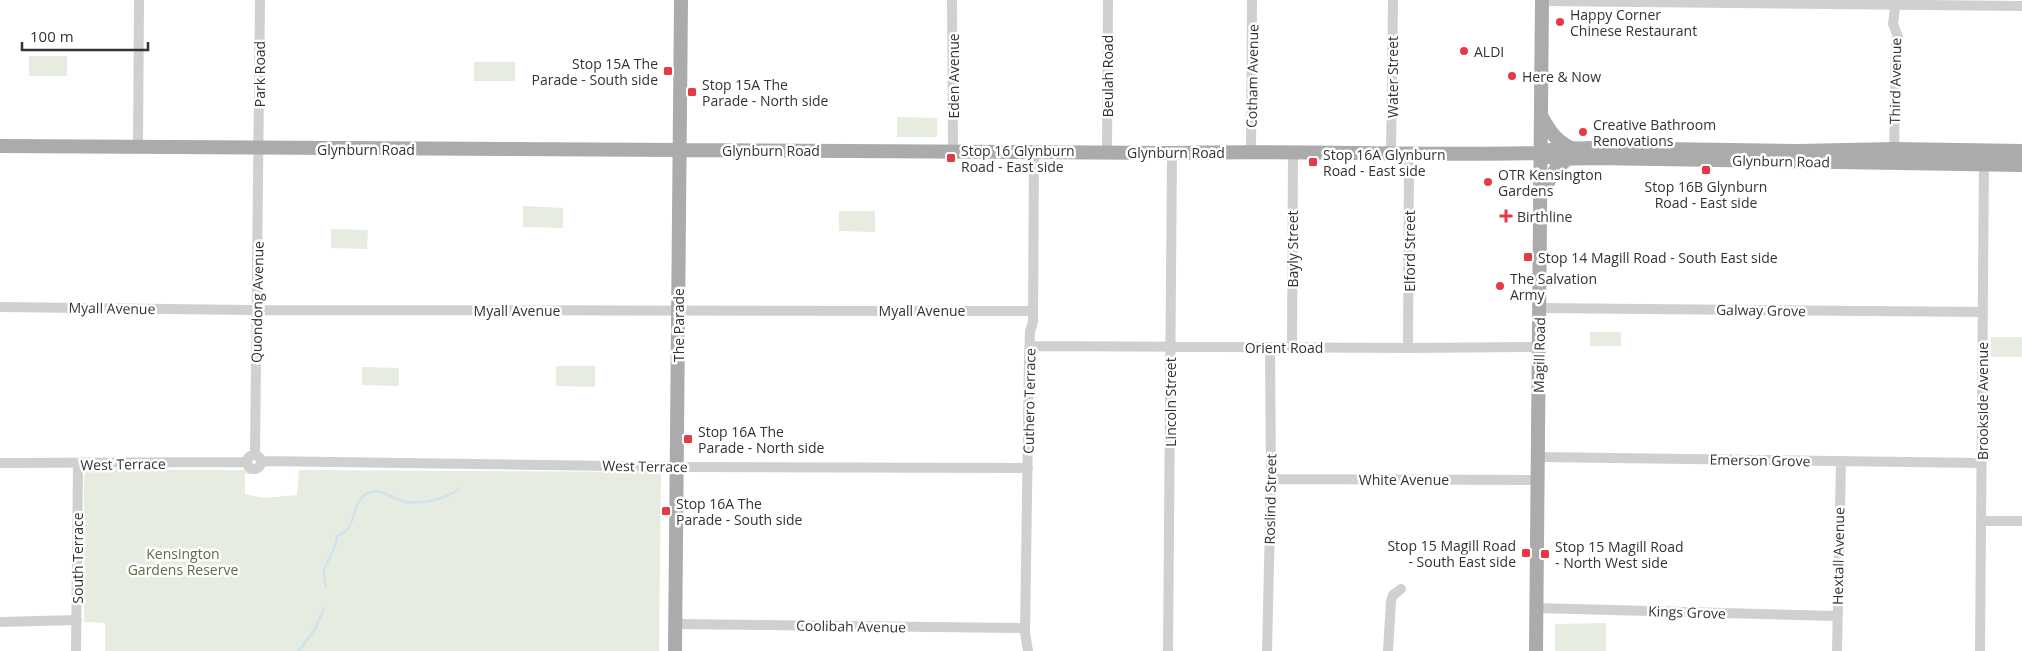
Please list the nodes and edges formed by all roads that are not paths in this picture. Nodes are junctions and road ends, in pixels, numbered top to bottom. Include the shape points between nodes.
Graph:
1 (139, 0) edge
2 (260, 0) edge
3 (681, 0) edge
4 (952, 0) edge
5 (1108, 0) edge
6 (1252, 0) edge
7 (1392, 0) edge
8 (1542, 1) edge
9 (1896, 2) edge
10 (2022, 6) edge
11 (1541, 116) junction
12 (0, 146) edge
13 (138, 148) junction
14 (259, 149) junction
15 (680, 150) junction
16 (953, 151) junction
17 (1034, 151) junction
18 (1251, 151) junction
19 (1107, 152) junction
20 (1293, 152) junction
21 (2022, 152) edge
22 (1172, 153) junction
23 (1541, 153) junction
24 (1392, 154) junction
25 (1409, 154) junction
26 (1570, 154) junction
27 (1894, 155) junction
28 (1984, 158) junction
29 (2022, 165) edge
30 (1541, 194) junction
31 (0, 307) edge
32 (1539, 308) junction
33 (256, 310) junction
34 (679, 310) junction
35 (1033, 311) junction
36 (1982, 312) junction
37 (1030, 346) junction
38 (1270, 347) junction
39 (1292, 347) junction
40 (1539, 347) junction
41 (1170, 348) junction
42 (1408, 348) junction
43 (1538, 457) junction
44 (258, 458) junction
45 (1841, 461) junction
46 (0, 463) edge
47 (1981, 463) junction
48 (78, 464) junction
49 (677, 466) junction
50 (1028, 468) junction
51 (1271, 479) junction
52 (1538, 480) junction
53 (1981, 521) junction
54 (2022, 521) edge
55 (1401, 589) dead end
56 (1537, 608) junction
57 (1837, 616) junction
58 (77, 620) junction
59 (0, 622) edge
60 (676, 624) junction
61 (1025, 628) junction
62 (76, 651) edge
63 (675, 651) edge
64 (1028, 651) edge
65 (1168, 651) edge
66 (1266, 651) edge
67 (1388, 651) edge
68 (1536, 651) edge
69 (1837, 651) edge
70 (1980, 651) edge

1 - 13 street
2 - 14 street, Park Road
3 - 15 main road, The Parade
4 - 16 street, Eden Avenue
5 - 19 street, Beulah Road
6 - 18 street, Cotham Avenue
7 - 24 street, Water Street
8 - 9 street
8 - 11 main road, Magill Road
9 - 10 street
9 - 27 street, Third Avenue
11 - 23 main road, Magill Road
11 - 26 main road
12 - 13 main road, Glynburn Road
13 - 14 main road, Glynburn Road
14 - 15 main road, Glynburn Road
14 - 33 street, Quondong Avenue
15 - 16 main road, Glynburn Road
15 - 34 main road, The Parade
16 - 17 main road, Glynburn Road
17 - 19 main road, Glynburn Road
17 - 35 street, Cuthero Terrace
18 - 20 main road, Glynburn Road
18 - 22 main road, Glynburn Road
19 - 22 main road, Glynburn Road
20 - 24 main road, Glynburn Road
20 - 39 street, Bayly Street
21 - 28 main road, Glynburn Road
22 - 41 street, Lincoln Street
23 - 25 main road, Glynburn Road
23 - 26 main road, Glynburn Road via 1554,149
23 - 30 main road, Magill Road
24 - 25 main road, Glynburn Road
25 - 42 street, Elford Street
26 - 27 main road, Glynburn Road
26 - 30 main road via 1556,169
27 - 28 main road, Glynburn Road
28 - 29 main road, Glynburn Road
28 - 36 street, Brookside Avenue
30 - 32 main road, Magill Road
31 - 33 street, Myall Avenue
32 - 36 street, Galway Grove
32 - 40 main road, Magill Road
33 - 34 street, Myall Avenue
33 - 44 street, Quondong Avenue
34 - 35 street, Myall Avenue
34 - 49 main road, The Parade
35 - 37 street, Cuthero Terrace
36 - 47 street, Brookside Avenue
37 - 41 street, Orient Road
37 - 50 street, Cuthero Terrace
38 - 39 street, Orient Road
38 - 41 street, Orient Road
38 - 51 street, Roslind Street
39 - 42 street, Orient Road
40 - 42 street, Orient Road
40 - 43 main road, Magill Road
41 - 65 street, Lincoln Street
43 - 45 street, Emerson Grove
43 - 52 main road, Magill Road
44 - 48 street, West Terrace via 248,457 246,462
44 - 49 street, West Terrace
45 - 47 street, Emerson Grove
45 - 57 street, Hextall Avenue
46 - 48 street, West Terrace
47 - 53 street, Brookside Avenue
48 - 58 street, South Terrace
49 - 50 street, West Terrace
49 - 60 main road, The Parade
50 - 61 street, Cuthero Terrace
51 - 52 street, White Avenue
51 - 66 street, Roslind Street
52 - 56 main road, Magill Road
53 - 54 street
53 - 70 street, Brookside Avenue
55 - 67 street via 1390,601
56 - 57 street, Kings Grove
56 - 68 main road, Magill Road
57 - 69 street, Hextall Avenue
58 - 59 street
58 - 62 street, South Terrace
60 - 61 street, Coolibah Avenue
60 - 63 main road, The Parade
61 - 64 street, Cuthero Terrace

